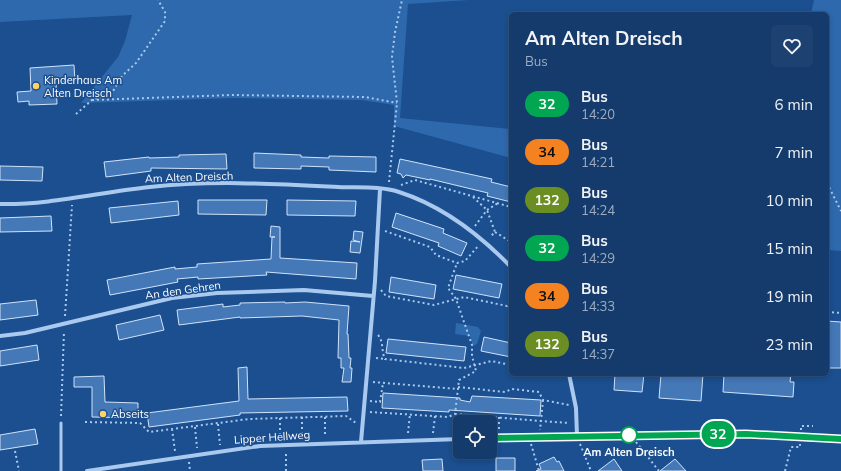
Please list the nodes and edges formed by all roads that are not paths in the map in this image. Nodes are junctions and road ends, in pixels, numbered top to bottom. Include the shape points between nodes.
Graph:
1 (380, 189) junction
2 (0, 204) edge
3 (509, 265) edge
4 (373, 296) junction
5 (0, 336) edge
6 (569, 376) edge
7 (61, 423) road end
8 (577, 436) junction
9 (497, 438) edge
10 (453, 439) edge
11 (841, 439) edge
12 (361, 442) junction
13 (61, 471) edge
14 (87, 471) edge

1 - 2 street, Am Alten Dreisch via 292,185 193,185 151,187 42,203
1 - 3 street, Am Alten Dreisch via 397,191 439,210 471,230
1 - 4 street
4 - 5 street, An den Gehren via 304,290 217,293 172,298 64,324
4 - 12 street
6 - 8 street via 576,406
7 - 13 lane
8 - 9 street
8 - 11 street via 746,434
10 - 12 street, Lipper Hellweg
12 - 14 street, Lipper Hellweg via 238,448

